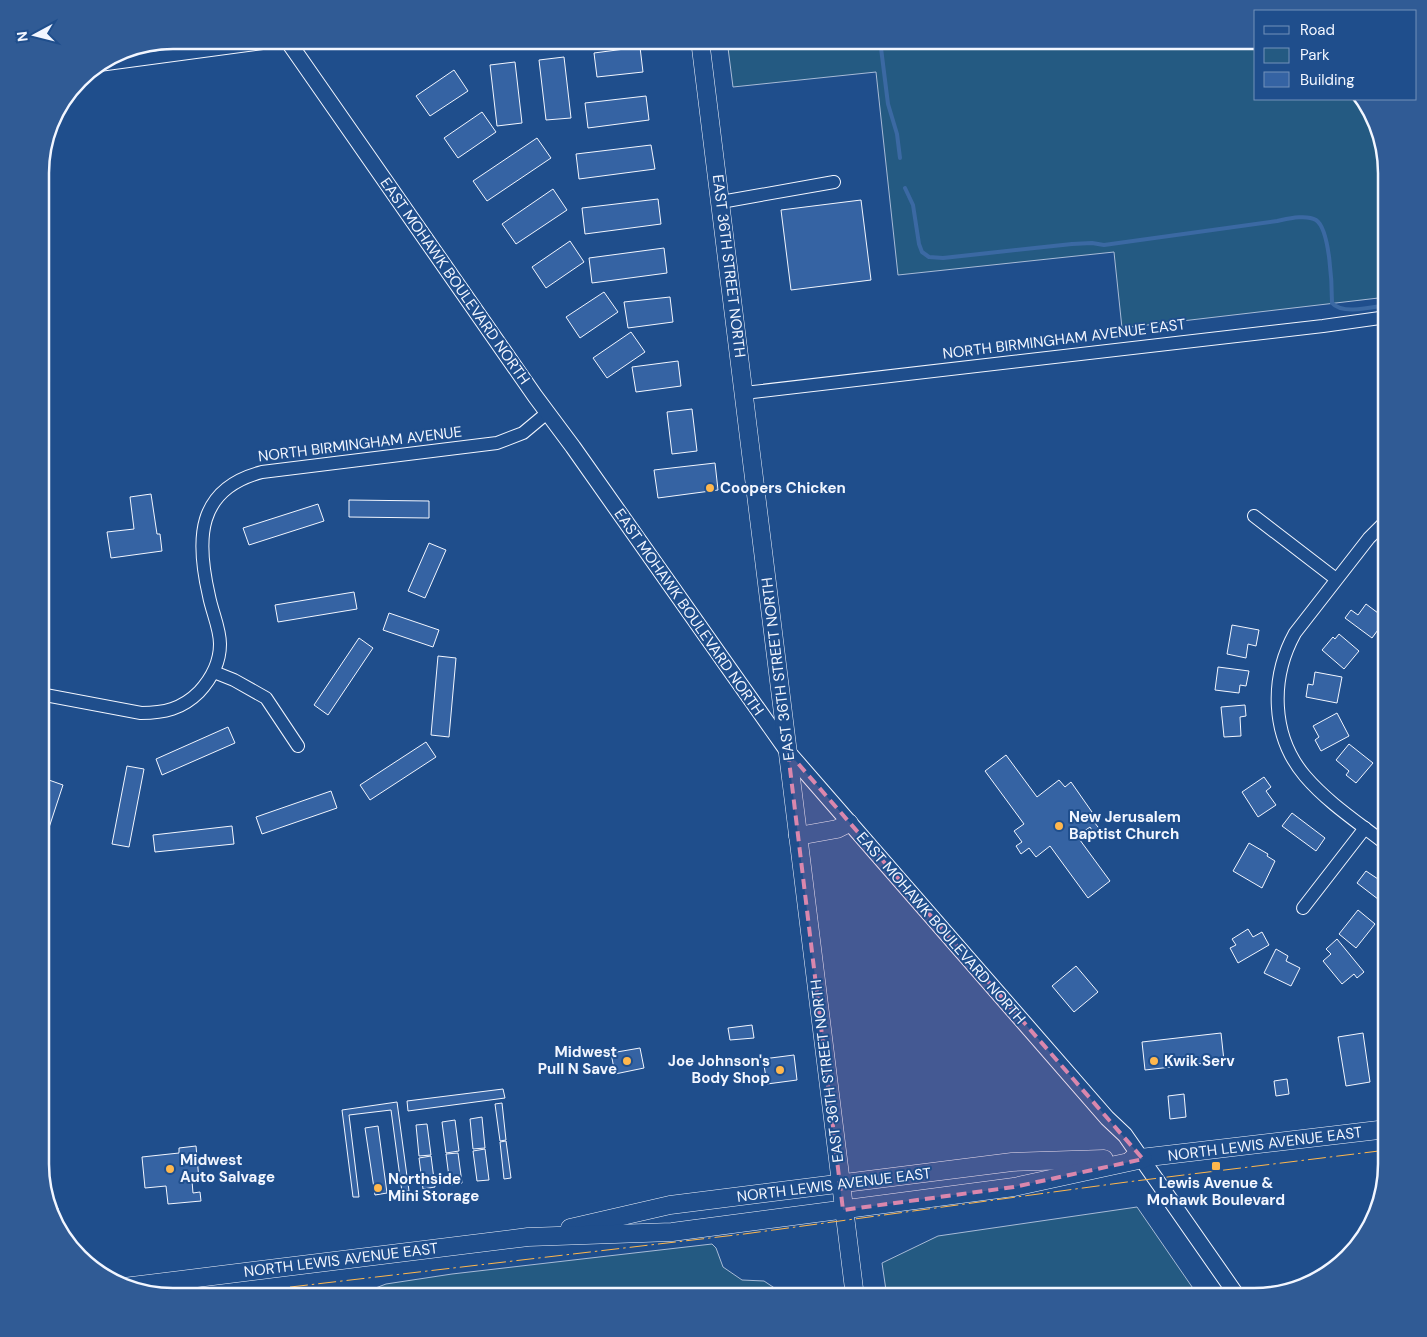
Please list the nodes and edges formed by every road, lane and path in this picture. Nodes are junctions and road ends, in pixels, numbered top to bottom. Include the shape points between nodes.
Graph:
1 (219, 49) edge
2 (292, 49) edge
3 (701, 49) edge
4 (117, 63) edge
5 (834, 182) dead end
6 (721, 202) junction
7 (1378, 319) edge
8 (744, 393) junction
9 (547, 413) junction
10 (1254, 516) dead end
11 (1378, 529) edge
12 (1336, 579) junction
13 (214, 672) junction
14 (49, 696) edge
15 (298, 746) dead end
16 (788, 752) junction
17 (849, 823) junction
18 (1365, 828) junction
19 (798, 836) junction
20 (1378, 837) edge
21 (1303, 908) dead end
22 (1378, 1130) edge
23 (1143, 1159) junction
24 (840, 1184) junction
25 (843, 1210) junction
26 (528, 1237) junction
27 (143, 1285) edge
28 (854, 1288) edge
29 (1232, 1288) edge

1 - 4 street
2 - 9 street, EAST MOHAWK BOULEVARD NORTH
3 - 6 main road, EAST 36TH STREET NORTH
5 - 6 street
6 - 8 main road, EAST 36TH STREET NORTH
7 - 8 street, NORTH BIRMINGHAM AVENUE EAST
8 - 16 main road, EAST 36TH STREET NORTH
9 - 13 street, NORTH BIRMINGHAM AVENUE via 523,433 497,443 262,472 248,476 225,490 207,514 202,530 201,547 209,597 220,633
9 - 16 street, EAST MOHAWK BOULEVARD NORTH
10 - 12 street
11 - 12 street
12 - 18 street via 1287,647 1279,673 1277,706 1286,745 1304,775
13 - 14 street, NORTH BIRMINGHAM AVENUE via 188,702 158,713 141,713
13 - 15 street via 266,698
16 - 17 street, EAST MOHAWK BOULEVARD NORTH
16 - 19 main road, EAST 36TH STREET NORTH
17 - 19 main road via 838,829
17 - 23 street, EAST MOHAWK BOULEVARD NORTH
18 - 20 street
18 - 21 street
19 - 24 main road, EAST 36TH STREET NORTH
22 - 23 main road, NORTH LEWIS AVENUE EAST
23 - 24 main road, NORTH LEWIS AVENUE EAST via 1012,1162
23 - 25 main road, NORTH LEWIS AVENUE EAST via 1014,1187
23 - 29 street, EAST MOHAWK BOULEVARD NORTH
24 - 25 main road, EAST 36TH STREET NORTH
24 - 26 main road, NORTH LEWIS AVENUE EAST via 670,1205
25 - 26 main road, NORTH LEWIS AVENUE EAST via 672,1232
25 - 28 main road, EAST 36TH STREET NORTH
26 - 27 main road, NORTH LEWIS AVENUE EAST

